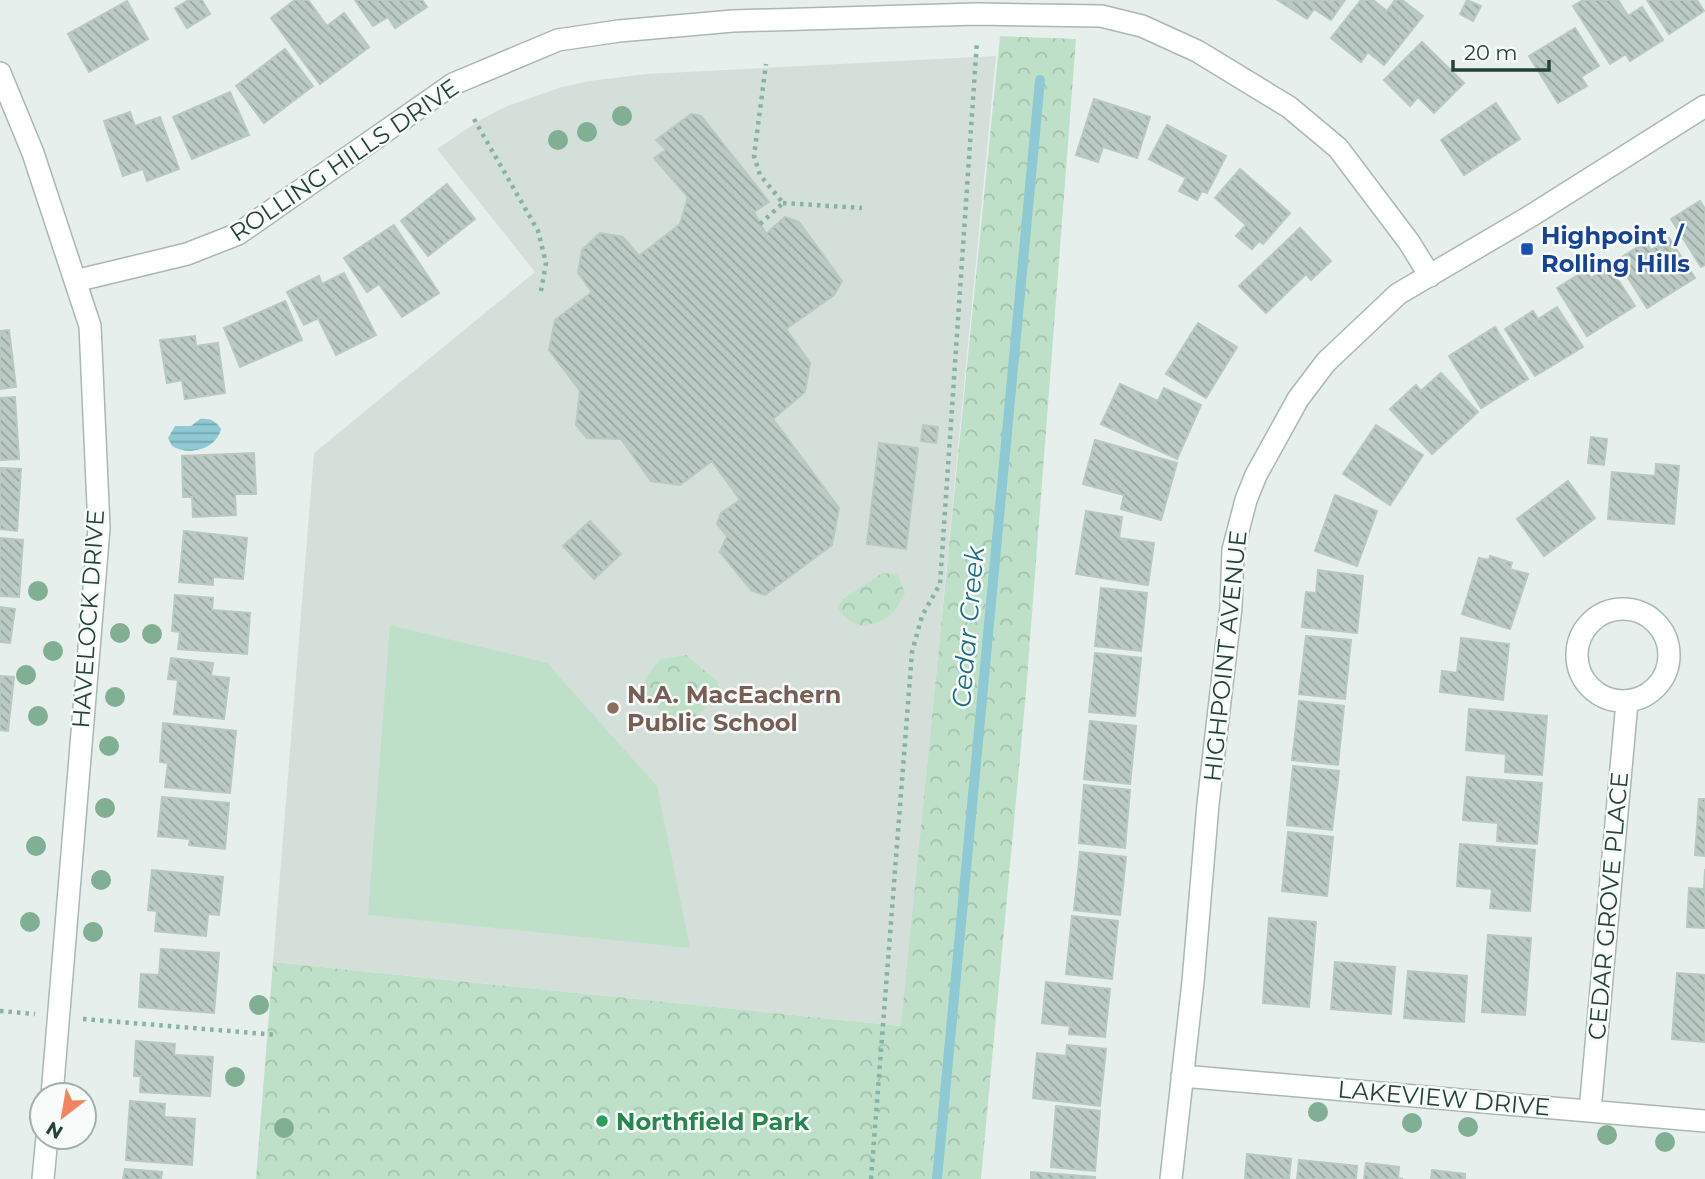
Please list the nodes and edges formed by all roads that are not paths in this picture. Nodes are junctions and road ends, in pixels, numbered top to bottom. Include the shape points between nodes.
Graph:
1 (825, 9) edge
2 (0, 73) edge
3 (1705, 106) edge
4 (1430, 276) junction
5 (75, 281) junction
6 (1626, 702) junction
7 (1182, 1076) junction
8 (53, 1081) edge
9 (1590, 1111) junction
10 (1705, 1121) edge
11 (46, 1151) edge
12 (43, 1179) edge
13 (1171, 1179) edge

1 - 4 street, ROLLING HILLS DRIVE via 1101,16 1142,26 1243,78 1289,107 1338,148
1 - 5 street, ROLLING HILLS DRIVE via 558,40 453,84 238,233 187,254
2 - 5 street, HAVELOCK DRIVE via 33,153
3 - 4 street, HIGHPOINT AVENUE
4 - 7 street, HIGHPOINT AVENUE via 1398,295 1326,362 1282,426 1246,500 1233,550 1231,607
5 - 8 street, HAVELOCK DRIVE via 90,326 99,528
6 - 6 street via 1652,691 1663,679 1669,664 1667,639 1645,613 1618,608 1602,612 1586,625 1576,654 1586,684 1600,695
6 - 9 street, CEDAR GROVE PLACE
7 - 9 street, LAKEVIEW DRIVE
7 - 13 street, HIGHPOINT AVENUE
9 - 10 street, LAKEVIEW DRIVE
11 - 12 street

